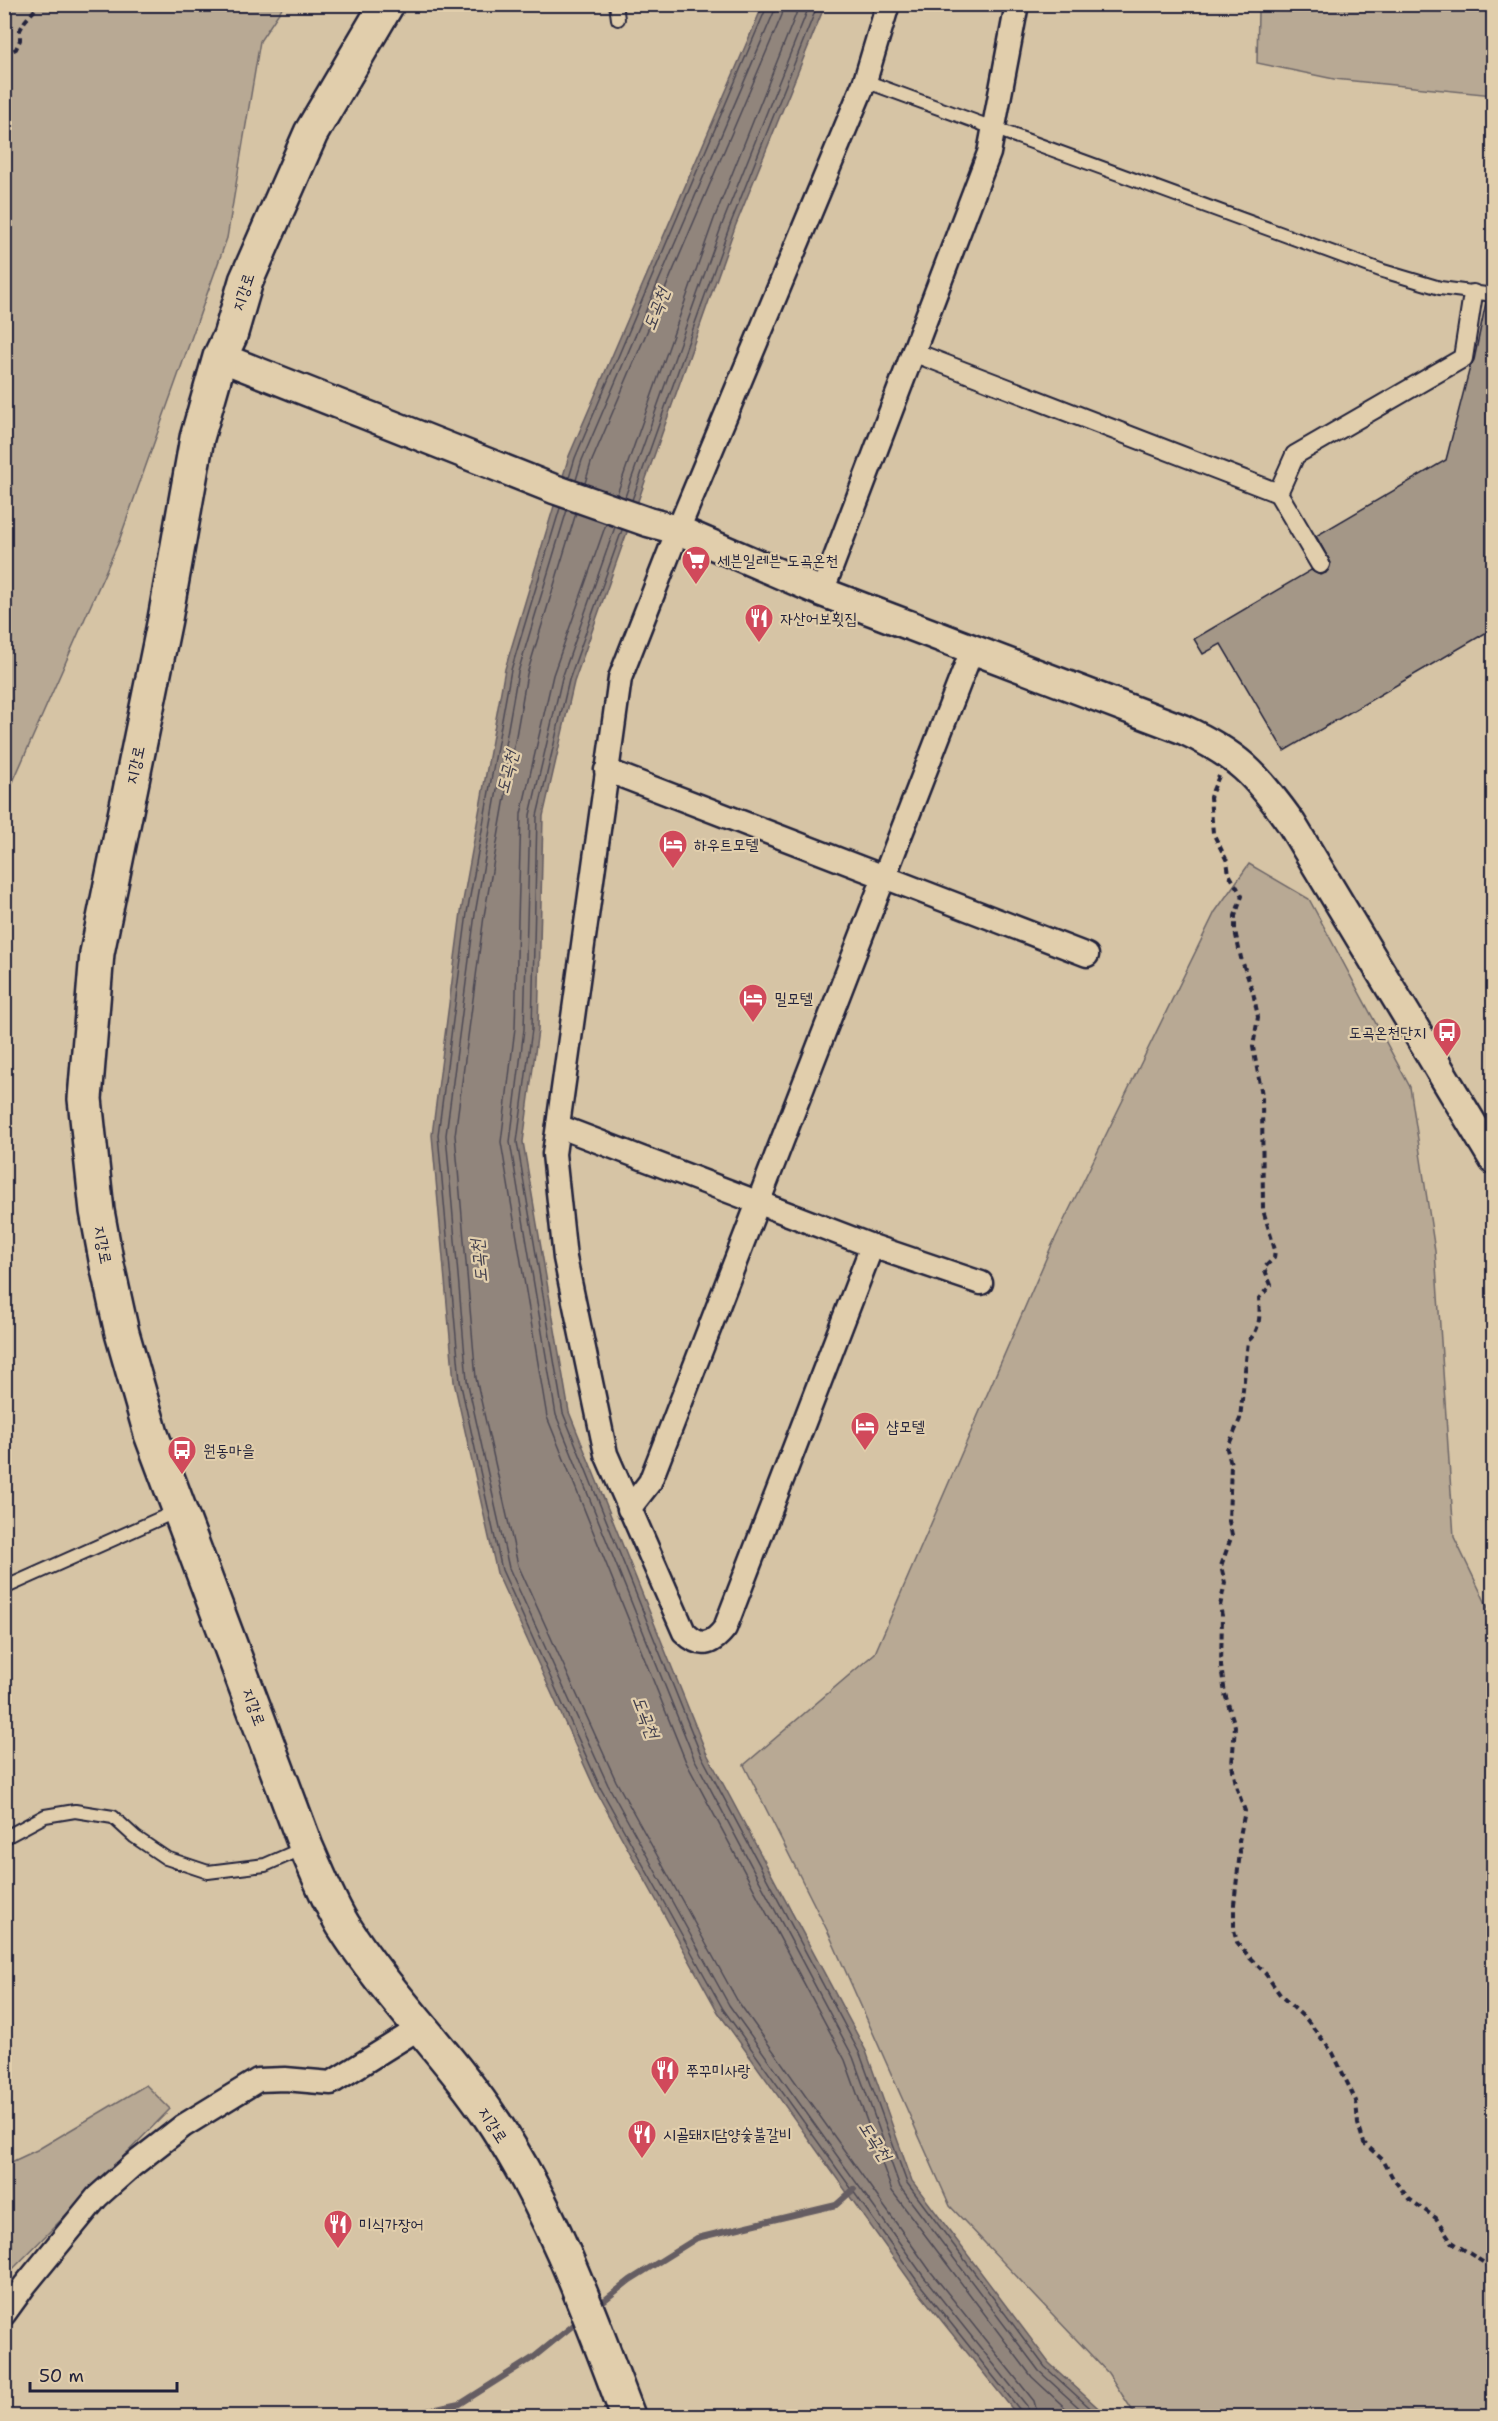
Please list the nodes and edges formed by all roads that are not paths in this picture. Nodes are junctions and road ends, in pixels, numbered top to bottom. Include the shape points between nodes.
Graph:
1 (387, 4) edge
2 (616, 4) edge
3 (888, 4) edge
4 (1017, 4) edge
5 (618, 19) dead end
6 (866, 81) junction
7 (994, 126) junction
8 (1473, 294) junction
9 (1494, 295) edge
10 (913, 352) junction
11 (220, 357) junction
12 (1278, 493) junction
13 (678, 530) junction
14 (1320, 564) dead end
15 (822, 592) junction
16 (972, 650) junction
17 (606, 770) junction
18 (885, 878) junction
19 (1087, 955) dead end
20 (558, 1126) junction
21 (1492, 1155) edge
22 (759, 1203) junction
23 (872, 1246) junction
24 (981, 1283) dead end
25 (180, 1509) junction
26 (629, 1509) junction
27 (4, 1587) edge
28 (4, 1838) edge
29 (306, 1847) junction
30 (421, 2027) junction
31 (4, 2314) edge
32 (628, 2416) edge

1 - 11 main road, 지강로 via 311,133 246,281
2 - 5 lane
3 - 6 street
4 - 7 street
6 - 7 lane
6 - 13 street
7 - 8 lane via 1383,271
7 - 10 street via 989,153
8 - 9 lane
8 - 12 street via 1463,358 1295,455
10 - 12 street
10 - 15 street
11 - 13 street via 554,489
11 - 25 main road, 지강로 via 197,438 165,619 97,953 85,1099 97,1211 117,1310 151,1434
12 - 14 street
13 - 15 street
13 - 17 street via 620,678
15 - 16 street
16 - 18 street
16 - 21 street via 1182,729 1230,754 1256,776 1291,823
17 - 18 street
17 - 20 street
18 - 19 street
18 - 22 street
20 - 22 street
20 - 26 street via 554,1154 565,1258 606,1454
22 - 23 street
22 - 26 street via 650,1482
23 - 24 street
23 - 26 street via 725,1628 716,1639 705,1643 693,1641 684,1632
25 - 27 lane
25 - 29 main road, 지강로
28 - 29 lane via 45,1815 75,1811 113,1817 166,1858 208,1872 265,1865
29 - 30 main road, 지강로 via 343,1925
30 - 31 street via 331,2083 258,2080 183,2126 97,2197
30 - 32 main road, 지강로 via 494,2123 550,2221

